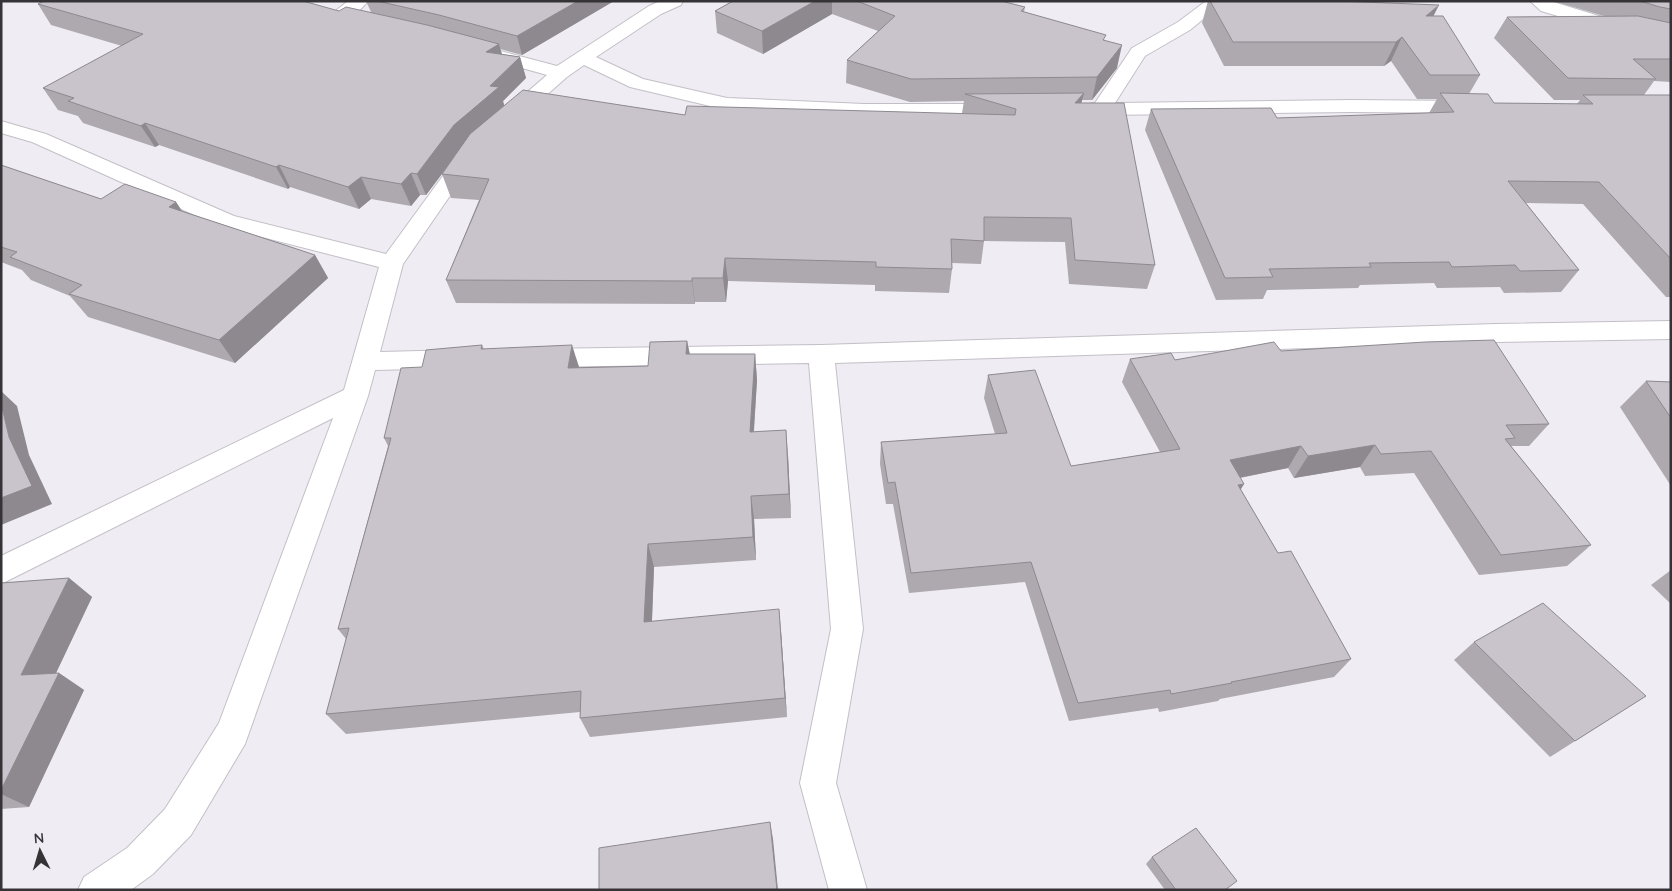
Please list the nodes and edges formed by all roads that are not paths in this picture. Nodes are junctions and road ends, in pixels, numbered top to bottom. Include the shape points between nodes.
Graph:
1 (360, 1) edge
2 (675, 1) edge
3 (1217, 1) edge
4 (1538, 1) edge
5 (319, 12) edge
6 (338, 16) junction
7 (357, 20) edge
8 (1671, 41) edge
9 (467, 48) edge
10 (583, 58) junction
11 (560, 73) junction
12 (1487, 107) edge
13 (1072, 109) edge
14 (1101, 109) junction
15 (1022, 110) edge
16 (1, 127) edge
17 (392, 263) junction
18 (1671, 330) edge
19 (821, 354) junction
20 (513, 358) edge
21 (484, 359) edge
22 (365, 360) junction
23 (355, 396) junction
24 (1, 571) edge
25 (97, 890) edge
26 (848, 890) edge

1 - 6 street
2 - 10 street via 655,10
3 - 14 street via 1184,26 1138,52
4 - 8 street via 1566,13
5 - 6 street
6 - 7 street
9 - 11 street
10 - 11 street
10 - 15 street via 637,83 728,104 864,110
11 - 17 street via 470,152
12 - 14 street
13 - 14 street
16 - 17 street via 39,138 226,221
17 - 22 street
18 - 19 street
19 - 20 street
19 - 26 street via 847,629 818,783
21 - 22 street
22 - 23 street
23 - 24 street
23 - 25 street via 233,732 178,822 140,861

